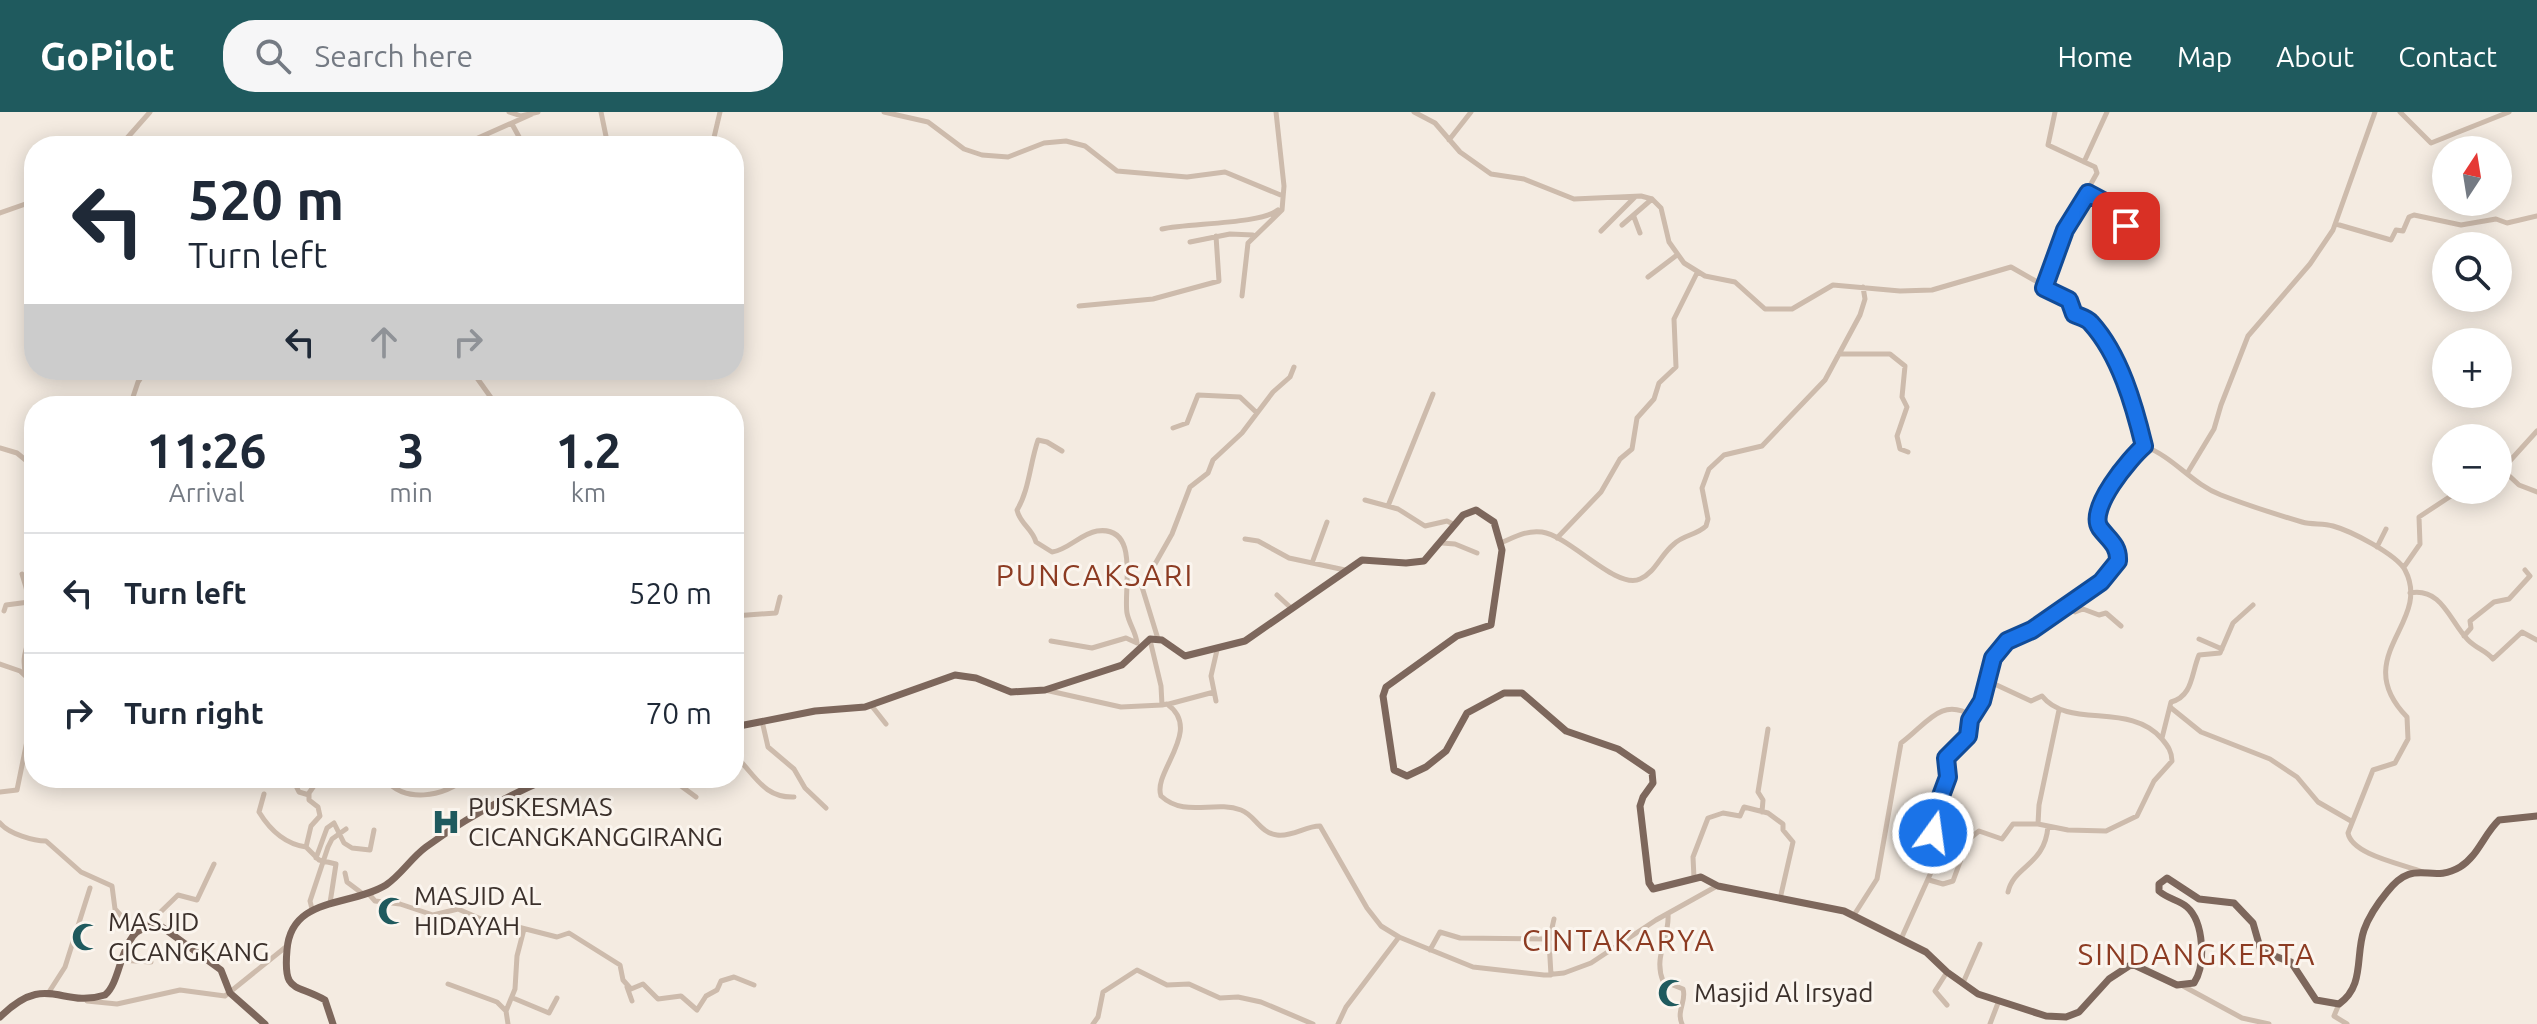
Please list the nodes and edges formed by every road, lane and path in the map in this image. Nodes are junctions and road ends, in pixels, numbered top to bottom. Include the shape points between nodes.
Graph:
1 (150, 112) edge
2 (509, 112) edge
3 (601, 112) edge
4 (720, 112) edge
5 (884, 112) edge
6 (1276, 112) edge
7 (1414, 112) edge
8 (1471, 112) edge
9 (2055, 112) edge
10 (2107, 112) edge
11 (2375, 112) edge
12 (2400, 112) edge
13 (2509, 112) edge
14 (535, 113) edge
15 (512, 124) junction
16 (129, 136) edge
17 (484, 136) edge
18 (519, 136) edge
19 (606, 136) edge
20 (714, 136) edge
21 (1449, 140) junction
22 (2084, 162) junction
23 (2088, 193) junction
24 (1636, 196) junction
25 (1283, 199) junction
26 (1652, 199) junction
27 (24, 205) edge
28 (2142, 211) dead end
29 (0, 213) edge
30 (2537, 216) edge
31 (1634, 217) junction
32 (2336, 224) junction
33 (1622, 225) dead end
34 (1162, 229) dead end
35 (1601, 231) dead end
36 (1640, 233) dead end
37 (1253, 235) junction
38 (1216, 236) junction
39 (1190, 242) dead end
40 (1677, 255) junction
41 (1697, 273) junction
42 (1648, 277) dead end
43 (1863, 287) junction
44 (2044, 288) junction
45 (1242, 296) dead end
46 (1079, 306) dead end
47 (1839, 354) junction
48 (1294, 367) dead end
49 (1433, 394) dead end
50 (1257, 413) junction
51 (1173, 428) dead end
52 (2537, 431) edge
53 (2144, 446) junction
54 (0, 448) edge
55 (1062, 451) dead end
56 (1908, 452) dead end
57 (24, 459) edge
58 (2512, 459) edge
59 (2188, 472) junction
60 (2512, 480) edge
61 (2537, 492) edge
62 (1365, 500) dead end
63 (2439, 504) edge
64 (1388, 506) junction
65 (1327, 522) dead end
66 (1455, 525) junction
67 (2386, 529) dead end
68 (1557, 538) junction
69 (1245, 539) dead end
70 (1442, 543) junction
71 (1501, 543) junction
72 (2377, 547) junction
73 (1477, 553) dead end
74 (1312, 563) junction
75 (2404, 567) junction
76 (1345, 570) junction
77 (2525, 570) dead end
78 (22, 574) dead end
79 (24, 582) edge
80 (2410, 593) junction
81 (1277, 595) dead end
82 (780, 597) dead end
83 (24, 602) edge
84 (2253, 605) dead end
85 (2066, 606) junction
86 (1291, 608) junction
87 (4, 611) dead end
88 (744, 615) edge
89 (2121, 626) dead end
90 (2464, 636) junction
91 (1154, 639) junction
92 (2199, 639) dead end
93 (2537, 640) edge
94 (1051, 641) dead end
95 (1139, 644) junction
96 (2222, 649) junction
97 (1217, 650) junction
98 (0, 664) edge
99 (24, 675) edge
100 (1988, 681) junction
101 (1045, 690) junction
102 (1214, 692) junction
103 (1216, 701) dead end
104 (871, 705) junction
105 (1165, 705) junction
106 (2170, 707) junction
107 (2059, 710) junction
108 (1972, 716) junction
109 (762, 721) junction
110 (886, 724) dead end
111 (744, 725) edge
112 (1768, 729) dead end
113 (2162, 739) junction
114 (24, 756) edge
115 (744, 763) edge
116 (297, 788) edge
117 (313, 788) edge
118 (393, 788) edge
119 (453, 788) edge
120 (527, 788) edge
121 (684, 788) edge
122 (0, 792) edge
123 (264, 794) dead end
124 (309, 795) junction
125 (696, 797) dead end
126 (794, 797) dead end
127 (826, 808) dead end
128 (1762, 812) junction
129 (2537, 816) edge
130 (2351, 821) junction
131 (0, 823) edge
132 (2038, 824) junction
133 (2048, 826) junction
134 (346, 829) dead end
135 (374, 830) dead end
136 (340, 835) junction
137 (306, 847) junction
138 (316, 858) junction
139 (324, 861) junction
140 (214, 864) dead end
141 (2424, 872) junction
142 (345, 873) dead end
143 (1694, 878) junction
144 (1929, 880) junction
145 (1718, 886) junction
146 (90, 888) dead end
147 (2008, 892) dead end
148 (366, 894) junction
149 (1780, 899) junction
150 (330, 903) junction
151 (312, 909) junction
152 (1668, 914) junction
153 (1854, 915) junction
154 (1554, 919) dead end
155 (524, 929) junction
156 (141, 931) junction
157 (1399, 937) junction
158 (1550, 939) junction
159 (1901, 939) junction
160 (1980, 944) dead end
161 (287, 946) junction
162 (1430, 950) junction
163 (119, 960) junction
164 (151, 962) dead end
165 (1947, 972) junction
166 (1551, 975) junction
167 (448, 984) dead end
168 (1963, 984) junction
169 (754, 985) dead end
170 (627, 986) junction
171 (2183, 986) junction
172 (49, 992) junction
173 (230, 993) junction
174 (74, 998) junction
175 (513, 998) junction
176 (557, 998) dead end
177 (632, 1001) dead end
178 (1998, 1003) junction
179 (2339, 1004) junction
180 (1947, 1005) dead end
181 (506, 1011) junction
182 (2334, 1016) junction
183 (0, 1017) edge
184 (265, 1024) edge
185 (333, 1024) edge
186 (508, 1024) edge
187 (1093, 1024) edge
188 (1313, 1024) edge
189 (1338, 1024) edge
190 (1682, 1024) edge
191 (1990, 1024) edge
192 (2269, 1024) edge
193 (2326, 1024) edge
194 (2347, 1024) edge

1 - 16 street
2 - 14 street
3 - 19 street
4 - 20 street
5 - 25 street via 928,122 964,149 982,155 1002,158 1044,143 1073,142 1117,171 1187,177 1225,172
6 - 25 street
7 - 21 street via 1435,123
8 - 21 street
9 - 22 street via 2048,145
10 - 22 street
11 - 32 street
12 - 13 street via 2431,143
14 - 15 street
15 - 17 street
15 - 18 street
21 - 24 street via 1491,174 1524,179 1570,199
22 - 23 street via 2097,170
23 - 28 street via 2127,227
23 - 44 street via 2065,230
24 - 26 street
24 - 35 street
25 - 34 street via 1276,213 1260,219
25 - 37 street via 1278,216
26 - 31 street
26 - 40 street via 1662,211
27 - 29 street
30 - 32 street via 2461,225 2414,215 2391,240
31 - 33 street
31 - 36 street
32 - 59 street via 2246,340 2214,429
37 - 38 street
37 - 45 street
38 - 39 street
38 - 46 street via 1219,281 1153,299
40 - 41 street
40 - 42 street
41 - 43 street via 1735,282 1758,305 1776,311 1797,307 1829,286
41 - 68 street via 1674,319 1676,367 1637,418 1632,449 1601,492
43 - 44 street via 1932,290 2011,267
43 - 47 street via 1863,308
44 - 53 street via 2069,300 2073,312 2107,349 2126,386
47 - 56 street via 1890,354 1905,366 1902,397 1907,407 1897,441
47 - 68 street via 1825,380 1766,443 1724,455 1713,464 1702,488 1706,526 1676,541 1644,577 1623,580
48 - 50 street
49 - 64 street
50 - 51 street via 1240,397 1199,395 1187,423
50 - 91 street via 1190,487 1172,534 1143,584 1154,616
52 - 58 street
53 - 59 street
53 - 85 street via 2098,511 2100,527 2117,549 2116,564 2105,579
54 - 57 street
55 - 95 street via 1038,440 1017,510 1019,519 1032,529 1036,542 1052,552 1091,532 1117,536 1129,562 1127,611
59 - 72 street via 2222,495 2306,523 2331,525
60 - 61 street
62 - 64 street
63 - 75 street via 2419,517 2420,544
64 - 66 street via 1425,526 1447,521
65 - 74 street
66 - 70 main road
66 - 71 main road via 1467,512 1482,511 1494,522
67 - 72 street
68 - 71 street via 1524,532
69 - 74 street
70 - 73 street
70 - 76 main road via 1424,561 1367,559
71 - 143 main road via 1491,625 1457,636 1384,691 1392,767 1403,776 1421,770 1446,751 1467,713 1504,693 1522,693 1566,731 1618,749 1648,768 1654,781 1640,806 1649,887 1657,890
72 - 75 street
74 - 76 street
75 - 80 street
76 - 86 main road
77 - 90 street via 2530,576 2509,599 2488,606 2470,621
78 - 79 street
80 - 90 street via 2436,597
80 - 130 street via 2385,664 2387,688 2407,717 2408,739 2395,763 2373,770
81 - 86 street
82 - 88 street via 776,613
83 - 87 street via 9,603
84 - 96 street via 2233,623
85 - 89 street via 2075,612 2108,614
85 - 100 street via 2007,641 1993,658
86 - 97 main road via 1245,641
90 - 93 street via 2493,659 2522,632
91 - 95 main road
91 - 97 main road via 1185,656
91 - 105 street
92 - 96 street
94 - 95 street via 1092,648 1126,638
95 - 101 main road via 1122,665
96 - 106 street via 2218,655 2199,655 2194,679 2182,700
97 - 102 street via 1211,676
98 - 99 street
100 - 107 street via 2031,701 2042,696
100 - 108 street
101 - 104 main road via 1011,692 955,675
101 - 105 street via 1121,707
102 - 103 street
102 - 105 street
104 - 109 main road
104 - 110 street
105 - 157 street via 1177,719 1178,734 1173,759 1160,777 1161,796 1181,807 1241,810 1276,835 1320,826 1367,908
106 - 113 street
106 - 130 street via 2201,732 2270,759 2297,777 2318,802
107 - 113 street via 2137,721
107 - 132 street
108 - 144 street via 1968,736 1946,758 1947,781 1932,820
108 - 153 street via 1958,708 1943,709 1901,743 1877,879
109 - 111 main road
109 - 127 street via 768,747
112 - 128 street via 1758,794
113 - 133 street via 2172,761 2154,781 2134,819 2097,833
114 - 122 street via 17,790
115 - 126 street via 752,778 776,795
116 - 124 street
117 - 124 street
118 - 119 street via 426,796
120 - 148 main road via 462,822 423,849 395,878
121 - 125 street
123 - 137 street via 259,812 268,825 289,842
124 - 137 street via 320,816 311,826
128 - 143 street via 1744,807 1738,816 1708,818 1693,857
128 - 149 street via 1783,824 1793,842
129 - 141 main road via 2499,820 2463,865 2445,873
130 - 141 street via 2348,839 2355,846
131 - 156 street via 9,831 46,841 81,872 109,883 115,909
132 - 133 street
132 - 144 street via 2013,824 2002,839 1979,831 1968,840 1953,881
133 - 147 street via 2041,853 2012,881
134 - 136 street
135 - 136 street via 368,851 348,846
136 - 138 street via 334,823 330,825
136 - 139 street via 332,839
137 - 138 street
138 - 139 street
139 - 150 street via 337,868
139 - 151 street
140 - 156 street via 196,900 178,895
141 - 179 main road via 2400,877 2374,911 2364,930 2355,985
142 - 148 street via 347,882
143 - 145 main road
144 - 159 street
145 - 149 main road
145 - 152 street
146 - 172 street via 65,967
148 - 150 main road
148 - 155 street via 425,914 458,909 497,926
149 - 153 main road
150 - 151 main road
151 - 161 main road via 294,926
152 - 166 street via 1591,963
152 - 190 street via 1660,950 1661,978 1683,989
153 - 159 main road
154 - 158 street
155 - 170 street via 557,937 575,935 620,965
155 - 175 street
156 - 163 main road
156 - 173 main road via 162,927 221,970
157 - 162 street
157 - 189 street
158 - 162 street via 1460,938 1442,932
158 - 166 street
159 - 165 main road via 1926,952
160 - 168 street
161 - 173 street
161 - 185 main road via 290,985 325,1000
162 - 166 street via 1482,969
163 - 164 street
163 - 174 main road via 109,992
165 - 168 main road
165 - 180 street via 1935,991
167 - 181 street via 497,1002
168 - 178 main road
169 - 170 street via 734,977 721,981 697,1010 681,996 661,999 643,984
170 - 177 street
171 - 178 main road via 2132,964 2109,979 2087,1006 2066,1017
171 - 179 main road via 2198,977 2200,933 2187,907 2159,891 2167,878 2199,899 2234,903 2253,923 2261,951 2291,962 2319,1003
171 - 192 street via 2242,1018
172 - 174 main road
172 - 183 main road via 26,997
173 - 174 street via 171,990 117,1004
173 - 184 main road
175 - 176 street via 549,1013
175 - 181 street
178 - 191 street
179 - 182 street
181 - 186 street
182 - 193 street
182 - 194 street
187 - 188 street via 1103,992 1137,970 1167,985 1189,984 1220,998 1261,1002

